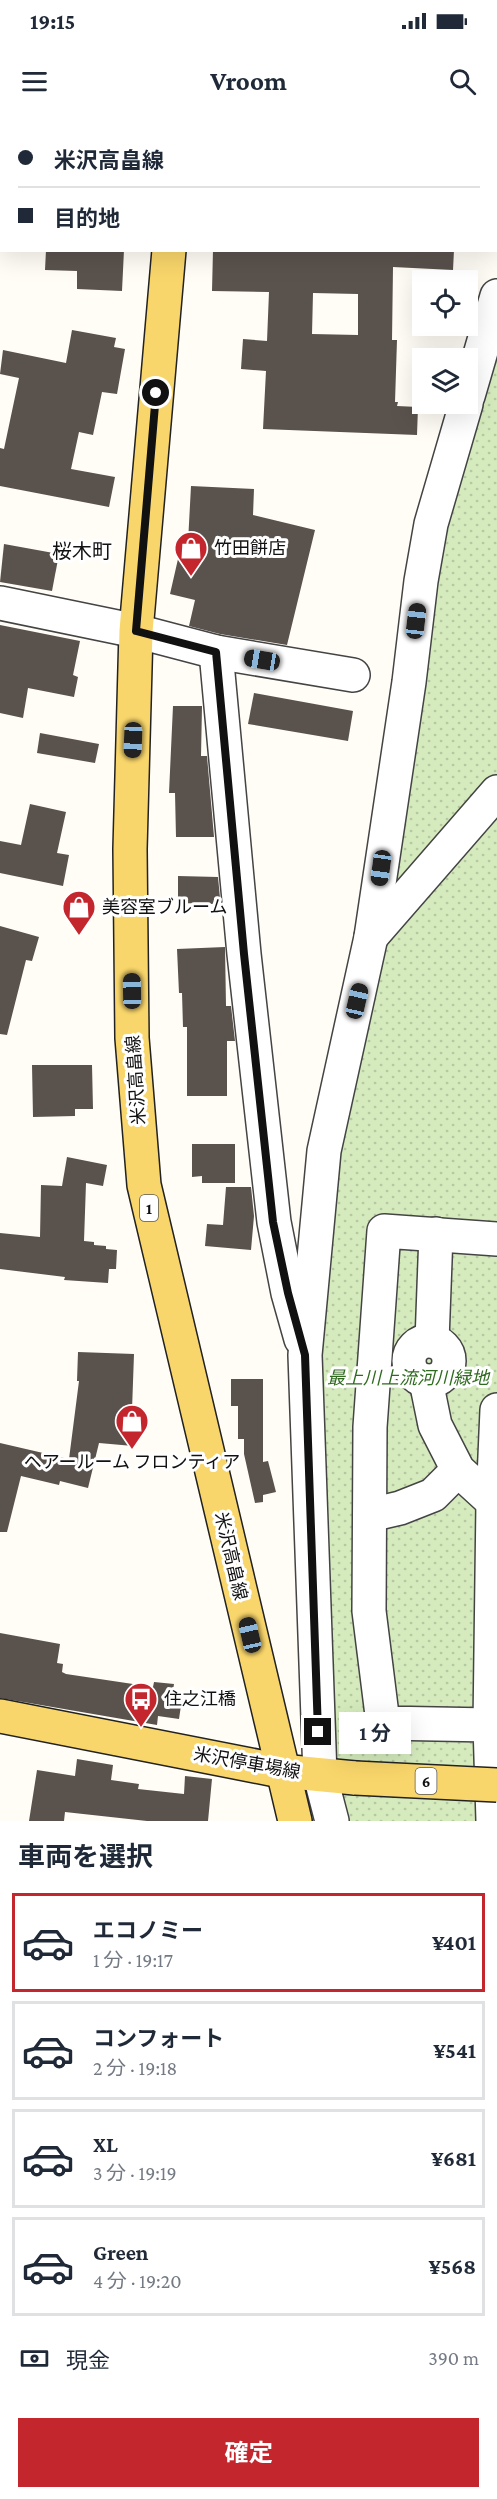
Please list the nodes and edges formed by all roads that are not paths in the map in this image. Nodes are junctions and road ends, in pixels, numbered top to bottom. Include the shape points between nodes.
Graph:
1 (169, 252) edge
2 (497, 296) edge
3 (478, 362) edge
4 (463, 414) edge
5 (0, 603) edge
6 (136, 631) junction
7 (216, 652) junction
8 (353, 675) dead end
9 (497, 792) edge
10 (371, 937) junction
11 (436, 1234) junction
12 (497, 1239) edge
13 (305, 1355) junction
14 (497, 1410) edge
15 (458, 1470) junction
16 (493, 1502) junction
17 (370, 1515) junction
18 (0, 1716) edge
19 (490, 1725) junction
20 (282, 1771) junction
21 (320, 1775) junction
22 (497, 1785) edge
23 (295, 1821) edge
24 (332, 1821) edge
25 (493, 1821) edge

1 - 6 main road, 米沢高畠線 / 1
2 - 3 street
4 - 10 street via 429,536
5 - 6 street
6 - 7 street
6 - 20 main road, 米沢高畠線 / 1 via 130,849 132,1002 144,1185
7 - 8 street
7 - 13 street via 273,1222
9 - 10 street
10 - 13 street via 324,1151
11 - 12 street
11 - 15 street via 432,1341 446,1349 450,1364 441,1378 426,1381 435,1425
11 - 17 street via 384,1232 370,1427
13 - 21 street
14 - 16 street
15 - 16 street
15 - 17 street via 433,1495
16 - 19 street
17 - 19 street via 369,1611 383,1723
18 - 20 main road, 米沢停車場線 / 6
19 - 25 street
20 - 21 main road, 米沢停車場線 / 6
20 - 23 main road, 米沢高畠線 / 1
21 - 22 main road, 米沢停車場線 / 6, bridge
21 - 24 street

